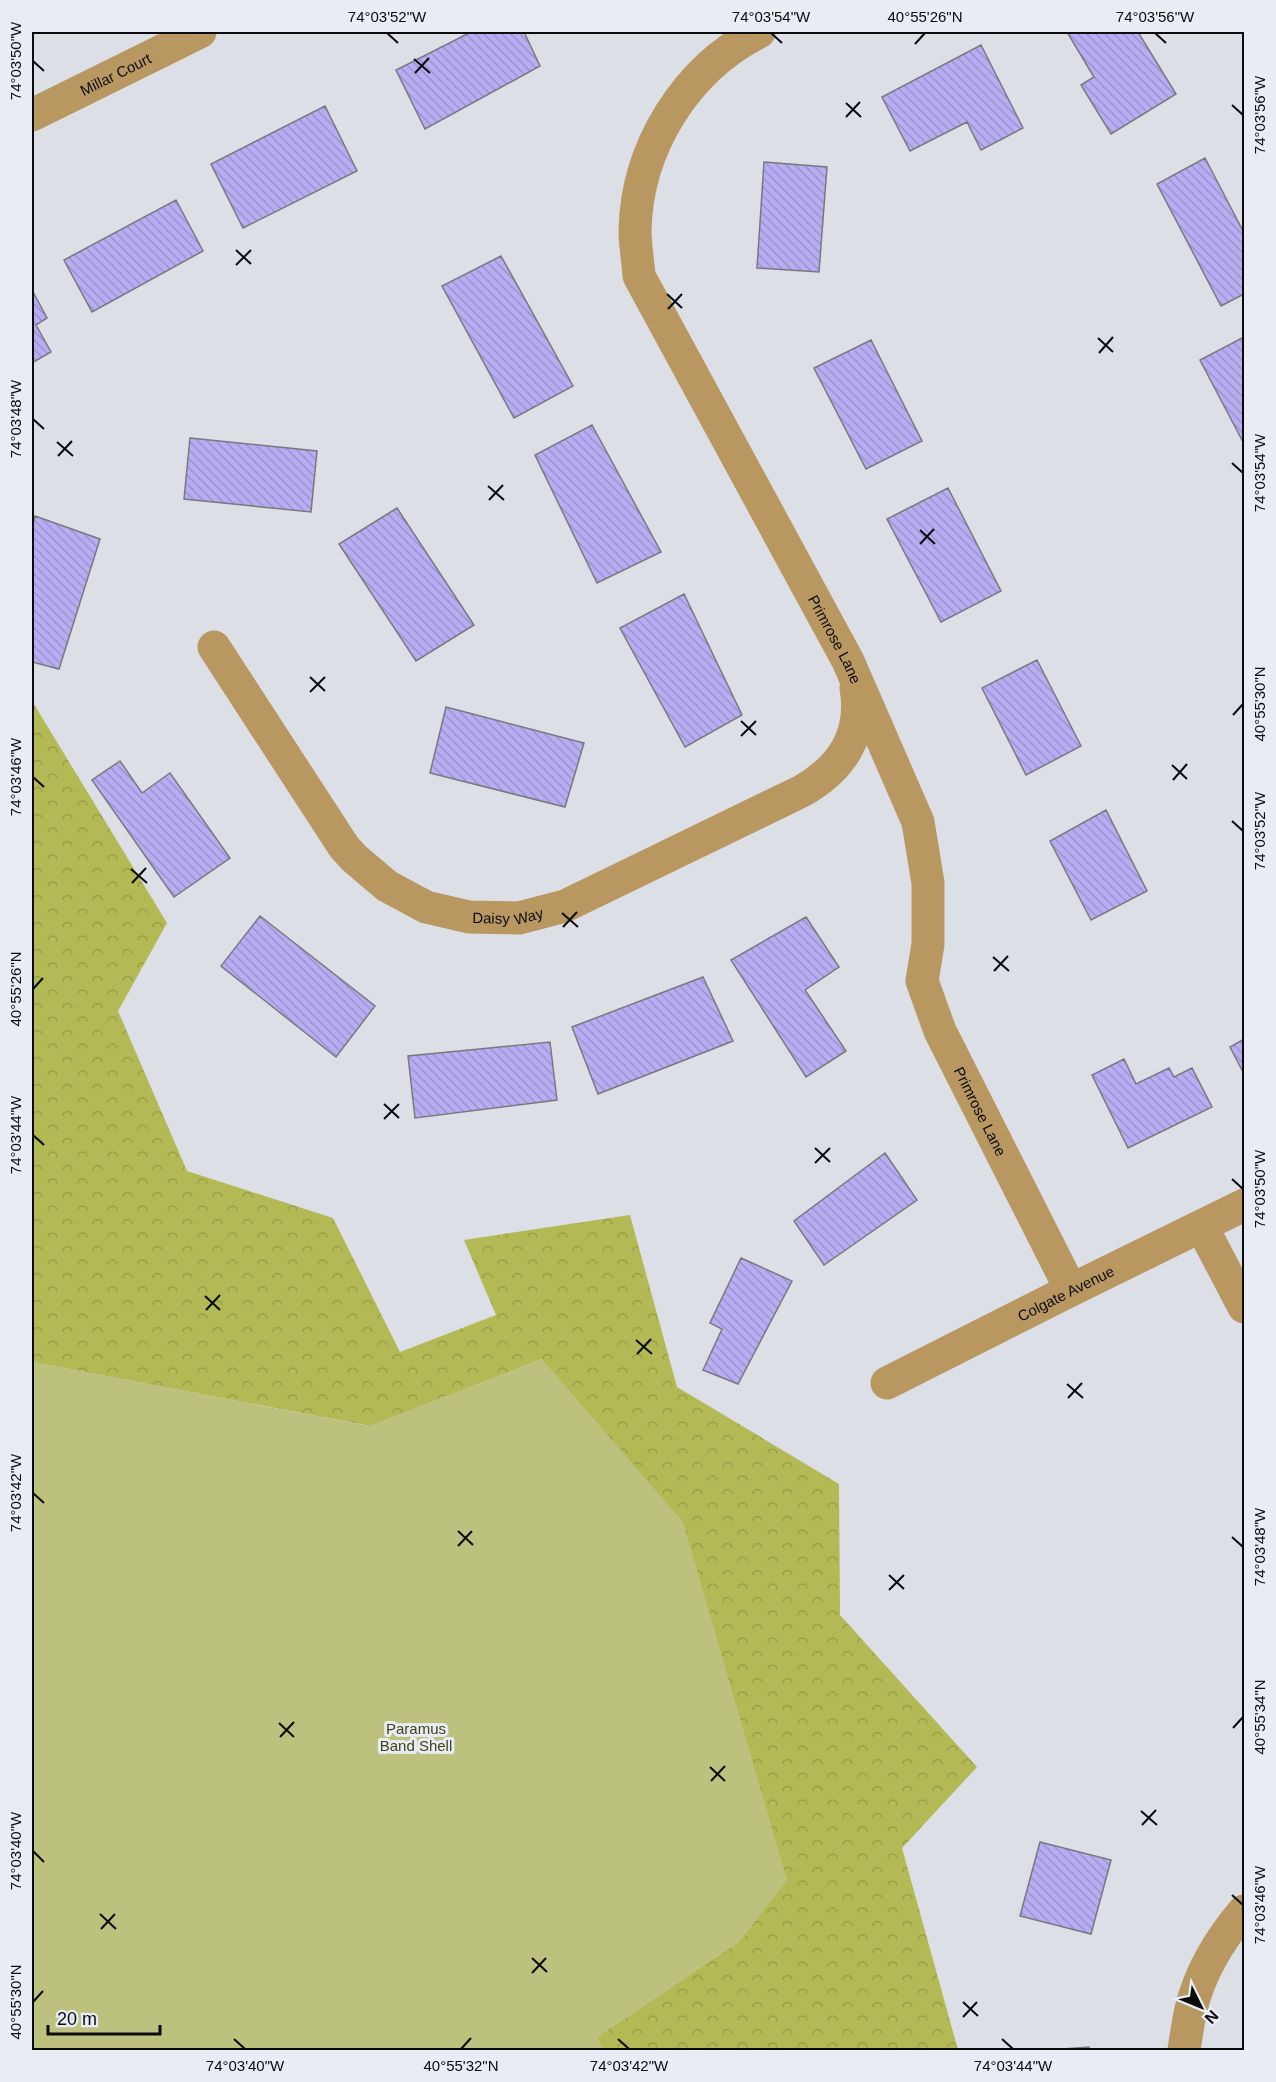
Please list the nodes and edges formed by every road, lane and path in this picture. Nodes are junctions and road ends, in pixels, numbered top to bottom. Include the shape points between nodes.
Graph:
1 (200, 32) edge
2 (759, 32) edge
3 (32, 115) edge
4 (214, 647) dead end
5 (854, 674) junction
6 (1245, 1205) edge
7 (1202, 1227) junction
8 (1071, 1290) junction
9 (1245, 1307) edge
10 (887, 1383) dead end
11 (1245, 1911) edge
12 (1184, 2050) edge

1 - 3 street, Millar Court
2 - 5 street, Primrose Lane via 739,41 704,69 676,103 653,144 640,186 635,230 639,276
4 - 5 street, Daisy Way via 354,858 387,886 426,907 469,917 519,918 565,906 820,780 839,762 853,736 859,705
5 - 8 street, Primrose Lane via 918,822 928,883 928,944 922,981 940,1031
6 - 7 street, Colgate Avenue
7 - 8 street, Colgate Avenue
7 - 9 street
8 - 10 street, Colgate Avenue
11 - 12 street via 1206,1968 1191,2007

